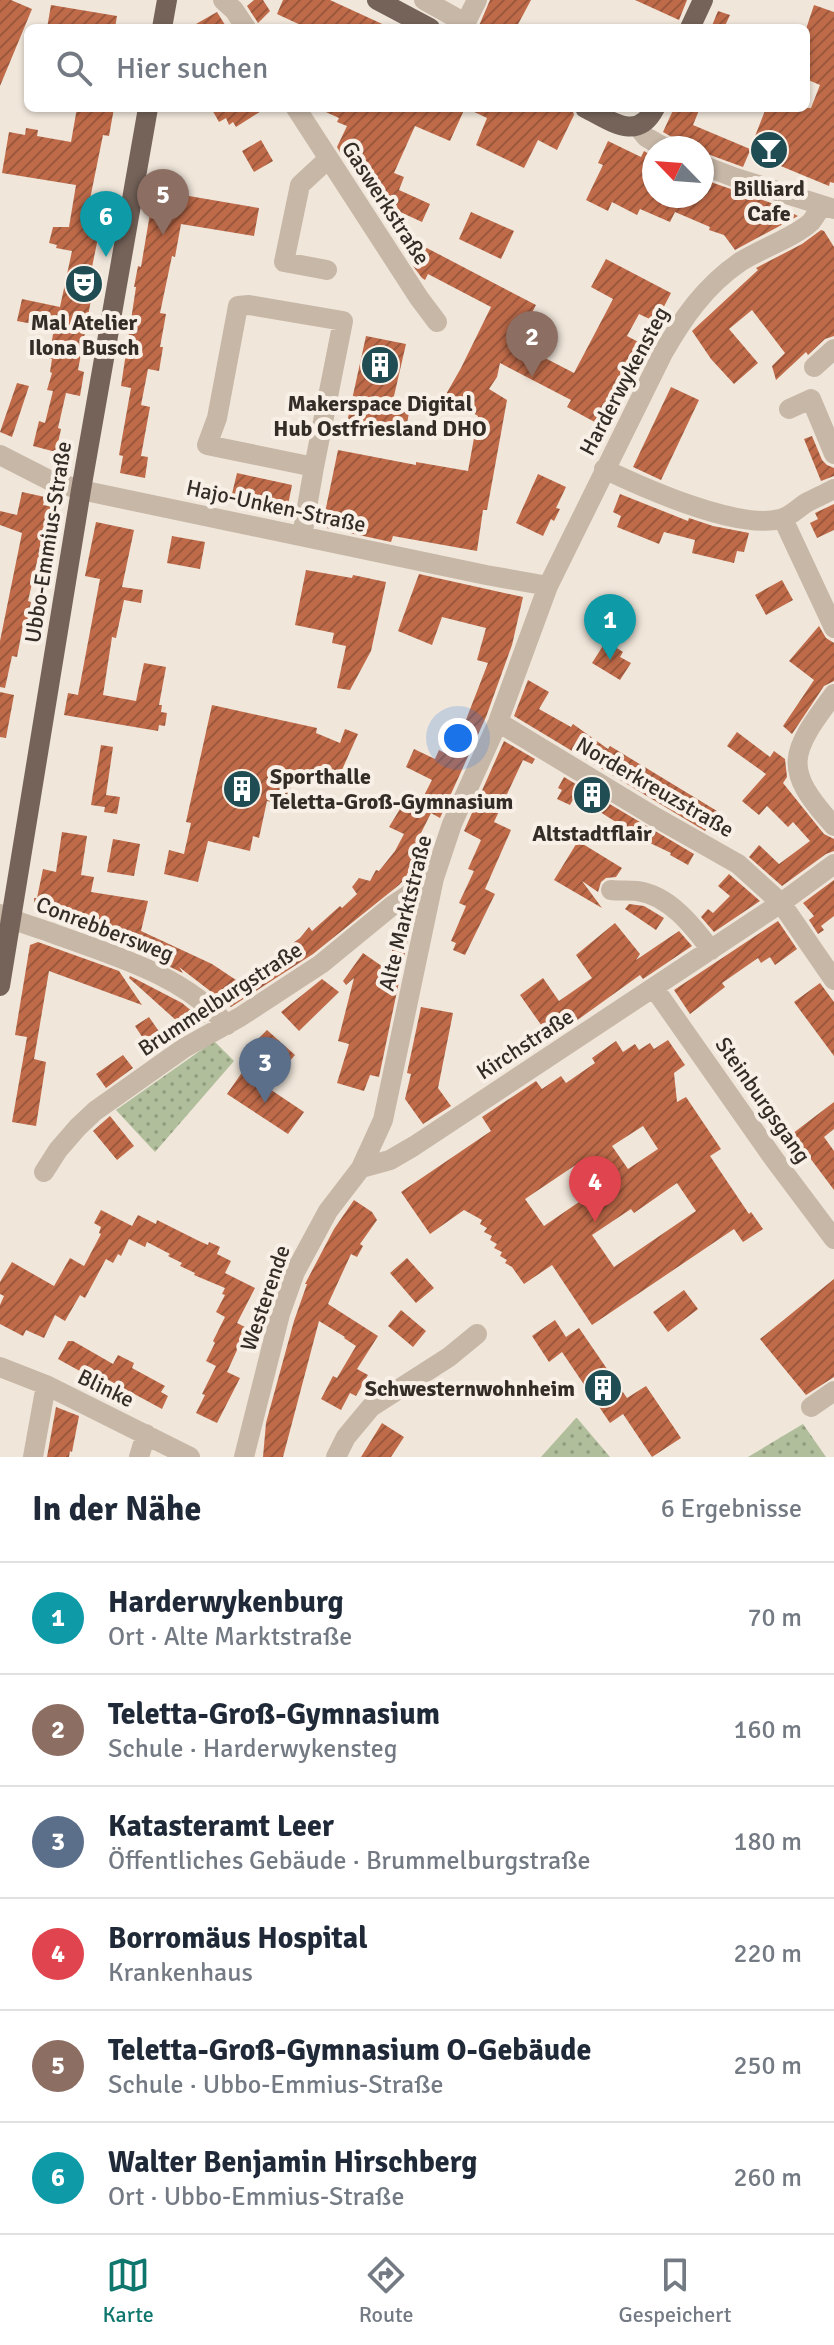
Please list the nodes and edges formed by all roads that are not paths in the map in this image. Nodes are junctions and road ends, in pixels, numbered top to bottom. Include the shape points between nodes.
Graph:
1 (167, 0) edge
2 (223, 0) edge
3 (377, 0) edge
4 (424, 0) edge
5 (477, 0) edge
6 (703, 0) edge
7 (401, 6) edge
8 (163, 24) edge
9 (243, 24) edge
10 (425, 24) edge
11 (462, 24) edge
12 (465, 24) edge
13 (692, 24) edge
14 (147, 112) edge
15 (299, 112) edge
16 (593, 112) edge
17 (652, 112) edge
18 (637, 126) junction
19 (645, 136) edge
20 (328, 159) junction
21 (714, 169) edge
22 (828, 208) edge
23 (327, 270) dead end
24 (437, 322) dead end
25 (834, 349) edge
26 (814, 367) dead end
27 (789, 409) dead end
28 (834, 454) edge
29 (0, 455) edge
30 (314, 467) junction
31 (604, 469) junction
32 (834, 489) edge
33 (81, 490) junction
34 (783, 519) junction
35 (302, 536) junction
36 (548, 586) junction
37 (834, 628) edge
38 (834, 694) edge
39 (498, 722) junction
40 (834, 826) edge
41 (834, 864) edge
42 (434, 878) junction
43 (611, 890) dead end
44 (781, 903) junction
45 (6, 916) edge
46 (711, 950) junction
47 (834, 980) edge
48 (0, 986) edge
49 (654, 988) junction
50 (233, 1021) junction
51 (361, 1168) junction
52 (44, 1172) dead end
53 (834, 1239) edge
54 (477, 1334) dead end
55 (0, 1367) edge
56 (46, 1385) junction
57 (834, 1391) edge
58 (811, 1407) dead end
59 (146, 1434) junction
60 (33, 1457) edge
61 (139, 1457) edge
62 (190, 1457) edge
63 (244, 1457) edge
64 (336, 1457) edge

1 - 8 main road
2 - 9 street
3 - 7 main road
4 - 11 street
5 - 12 street
6 - 13 main road
7 - 10 main road
14 - 33 main road, Ubbo-Emmius-Straße
15 - 20 street, Gaswerkstraße
16 - 18 main road via 620,126
17 - 18 main road
18 - 19 street
20 - 23 street via 300,185 284,262
20 - 24 street, Gaswerkstraße
21 - 22 street
22 - 31 street, Harderwykensteg via 737,264 698,300 663,353
25 - 26 street
27 - 28 street via 811,399
29 - 33 street, Hajo-Unken-Straße
30 - 30 street via 207,445 238,306 343,321
30 - 35 street
31 - 34 street via 710,510 762,521
31 - 36 street, Harderwykensteg
32 - 34 street
33 - 35 street, Hajo-Unken-Straße
33 - 45 main road, Ubbo-Emmius-Straße
34 - 37 street
35 - 36 street, Hajo-Unken-Straße
36 - 39 street, Alte Marktstraße
38 - 40 street via 806,732 796,769
39 - 42 street, Alte Marktstraße
39 - 44 street, Norderkreuzstraße via 738,864
41 - 44 street, Kirchstraße
42 - 50 street, Brummelburgstraße via 321,964
42 - 51 street, Alte Marktstraße via 383,1120
43 - 46 street via 640,891 664,902 687,918
44 - 46 street, Kirchstraße
44 - 47 street, Norderkreuzstraße
45 - 48 main road, Ubbo-Emmius-Straße
45 - 50 street, Conrebbersweg via 174,982
46 - 49 street, Kirchstraße
49 - 51 street, Kirchstraße via 414,1146
49 - 53 street, Steinburgsgang
50 - 52 street, Brummelburgstraße via 184,1048 95,1111
51 - 63 street, Westerende via 328,1211 295,1272
54 - 64 street via 371,1407
55 - 56 street, Blinke
56 - 59 street, Blinke
56 - 60 street
57 - 58 street
59 - 61 street
59 - 62 street, Blinke

